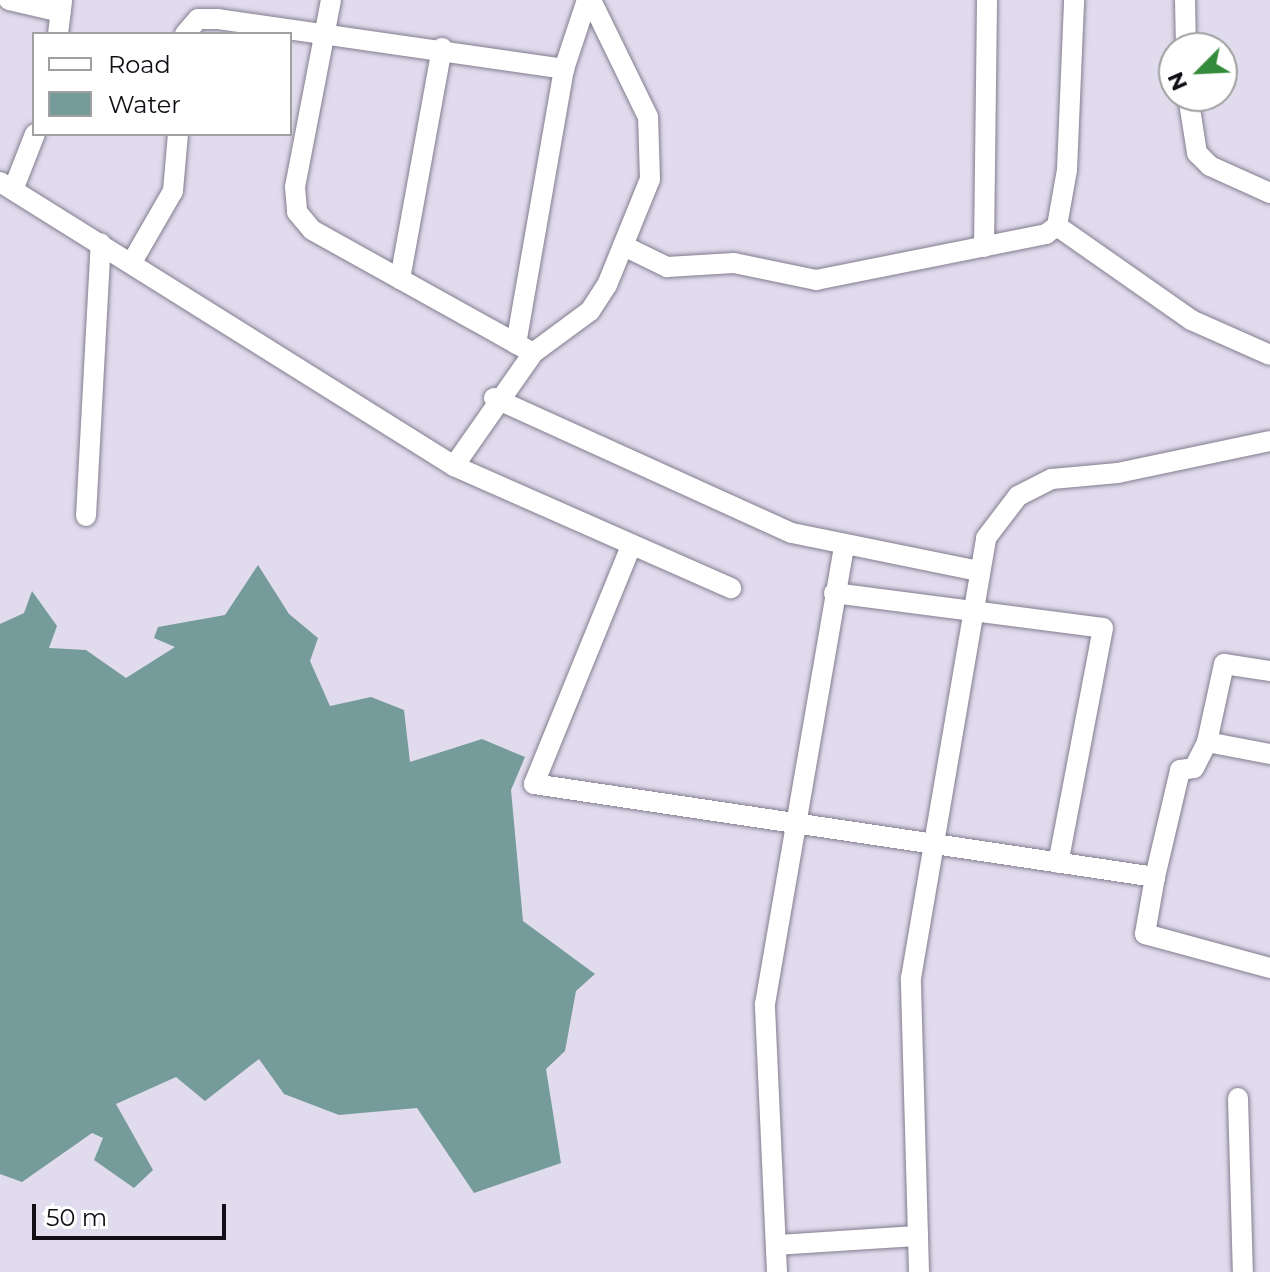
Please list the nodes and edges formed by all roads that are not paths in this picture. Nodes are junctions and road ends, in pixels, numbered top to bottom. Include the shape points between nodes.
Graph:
1 (9, 0) edge
2 (331, 0) edge
3 (589, 0) edge
4 (987, 0) edge
5 (1074, 0) edge
6 (1185, 0) edge
7 (61, 6) edge
8 (325, 30) junction
9 (58, 32) edge
10 (187, 32) edge
11 (1186, 32) edge
12 (442, 48) junction
13 (564, 69) junction
14 (1191, 112) edge
15 (34, 136) edge
16 (178, 136) edge
17 (6, 186) edge
18 (1270, 193) edge
19 (1057, 226) junction
20 (101, 243) junction
21 (626, 247) junction
22 (984, 247) junction
23 (132, 262) junction
24 (400, 279) junction
25 (524, 348) junction
26 (1270, 355) edge
27 (494, 398) junction
28 (1270, 441) edge
29 (454, 466) junction
30 (86, 516) dead end
31 (631, 546) junction
32 (844, 546) junction
33 (979, 571) junction
34 (731, 588) dead end
35 (834, 593) junction
36 (972, 606) junction
37 (1270, 671) edge
38 (1207, 742) junction
39 (1270, 754) edge
40 (796, 828) junction
41 (931, 846) junction
42 (1058, 863) junction
43 (1155, 877) junction
44 (1270, 968) edge
45 (1238, 1098) dead end
46 (918, 1236) junction
47 (777, 1245) junction
48 (777, 1272) edge
49 (919, 1272) edge
50 (1243, 1272) edge

1 - 7 street
2 - 8 street
3 - 13 street
3 - 21 street via 638,91 652,141 650,179
4 - 22 street
5 - 19 street via 1073,108
6 - 11 street
7 - 9 street
8 - 10 street via 198,19
8 - 12 street
8 - 24 street via 295,187 297,212 312,230
12 - 13 street
12 - 24 street
13 - 25 street
14 - 18 street via 1197,153 1210,166
15 - 17 street
16 - 23 street via 173,191
17 - 20 street
19 - 22 street
19 - 26 street via 1191,320
20 - 23 street
20 - 30 street
21 - 22 street via 667,267 734,263 816,280
21 - 25 street via 590,311
23 - 29 street
24 - 25 street
25 - 27 street
27 - 29 street
27 - 32 street via 792,533
28 - 33 street via 1133,471 1052,479 1018,496 986,538
29 - 31 street
31 - 34 street
31 - 40 street via 534,784
32 - 33 street
32 - 35 street
33 - 36 street
35 - 36 street
35 - 40 street
36 - 41 street
36 - 42 street via 1103,628
37 - 38 street via 1224,664
38 - 39 street
38 - 43 street via 1194,768 1180,770
40 - 41 street
40 - 47 street via 765,1004
41 - 42 street
41 - 46 street via 911,978
42 - 43 street
43 - 44 street via 1145,934
45 - 50 street
46 - 47 street
46 - 49 street
47 - 48 street

